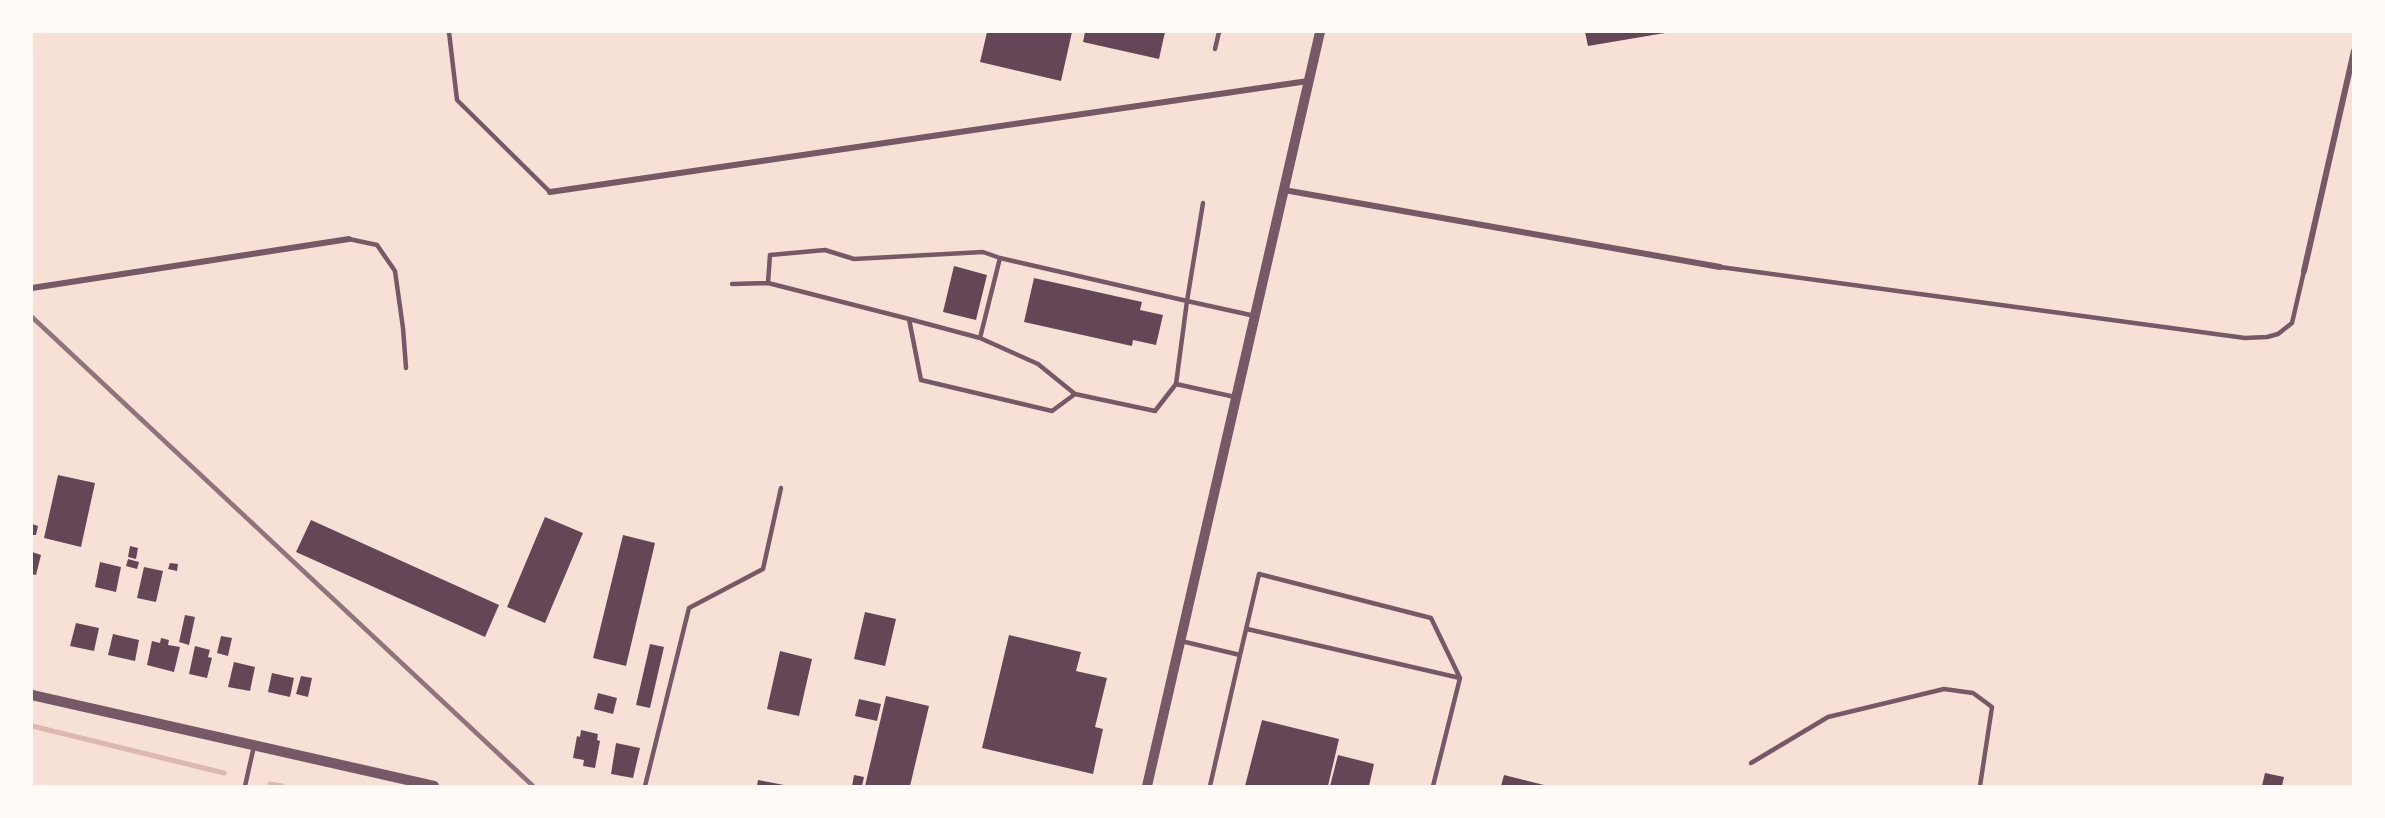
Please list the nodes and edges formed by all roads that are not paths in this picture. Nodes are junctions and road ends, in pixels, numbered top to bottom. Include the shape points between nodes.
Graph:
1 (449, 32) edge
2 (1219, 32) edge
3 (1320, 32) edge
4 (1215, 50) dead end
5 (2354, 51) edge
6 (1308, 81) junction
7 (1284, 190) junction
8 (550, 192) joint
9 (1203, 203) dead end
10 (350, 239) joint
11 (1000, 258) junction
12 (1720, 267) joint
13 (2304, 271) joint
14 (768, 283) junction
15 (732, 284) dead end
16 (32, 288) edge
17 (1187, 301) junction
18 (1255, 316) junction
19 (909, 319) junction
20 (980, 338) junction
21 (406, 368) dead end
22 (1176, 384) junction
23 (1075, 394) junction
24 (1237, 397) junction
25 (781, 488) dead end
26 (1247, 628) junction
27 (1180, 640) junction
28 (1240, 656) junction
29 (1460, 678) junction
30 (32, 695) edge
31 (254, 746) junction
32 (1751, 763) dead end
33 (245, 786) edge
34 (434, 786) edge
35 (645, 786) edge
36 (1147, 786) edge
37 (1210, 786) edge
38 (1432, 786) edge
39 (1980, 786) edge

1 - 8 lane via 457,100
2 - 4 lane
3 - 6 street
5 - 13 street
6 - 7 street
6 - 8 street
7 - 12 street
7 - 18 street
9 - 17 lane
10 - 16 street
10 - 21 lane via 377,245 395,271
11 - 14 lane via 983,252 854,259 825,250 770,255
11 - 17 lane
11 - 20 lane
12 - 13 lane via 2245,338 2278,334 2292,323
14 - 15 lane
14 - 19 lane
17 - 18 lane
17 - 22 lane
18 - 24 street
19 - 20 lane
19 - 23 lane via 921,380 1052,411
20 - 23 lane via 1038,364
22 - 23 lane via 1155,411
22 - 24 lane
24 - 27 street
25 - 35 lane via 763,569 689,608
26 - 28 lane
26 - 29 lane
26 - 29 lane via 1259,574 1431,618
27 - 28 lane
27 - 36 street
28 - 37 lane
29 - 38 lane
30 - 31 street
31 - 33 lane
31 - 34 street
32 - 39 lane via 1828,717 1944,689 1973,693 1992,707

